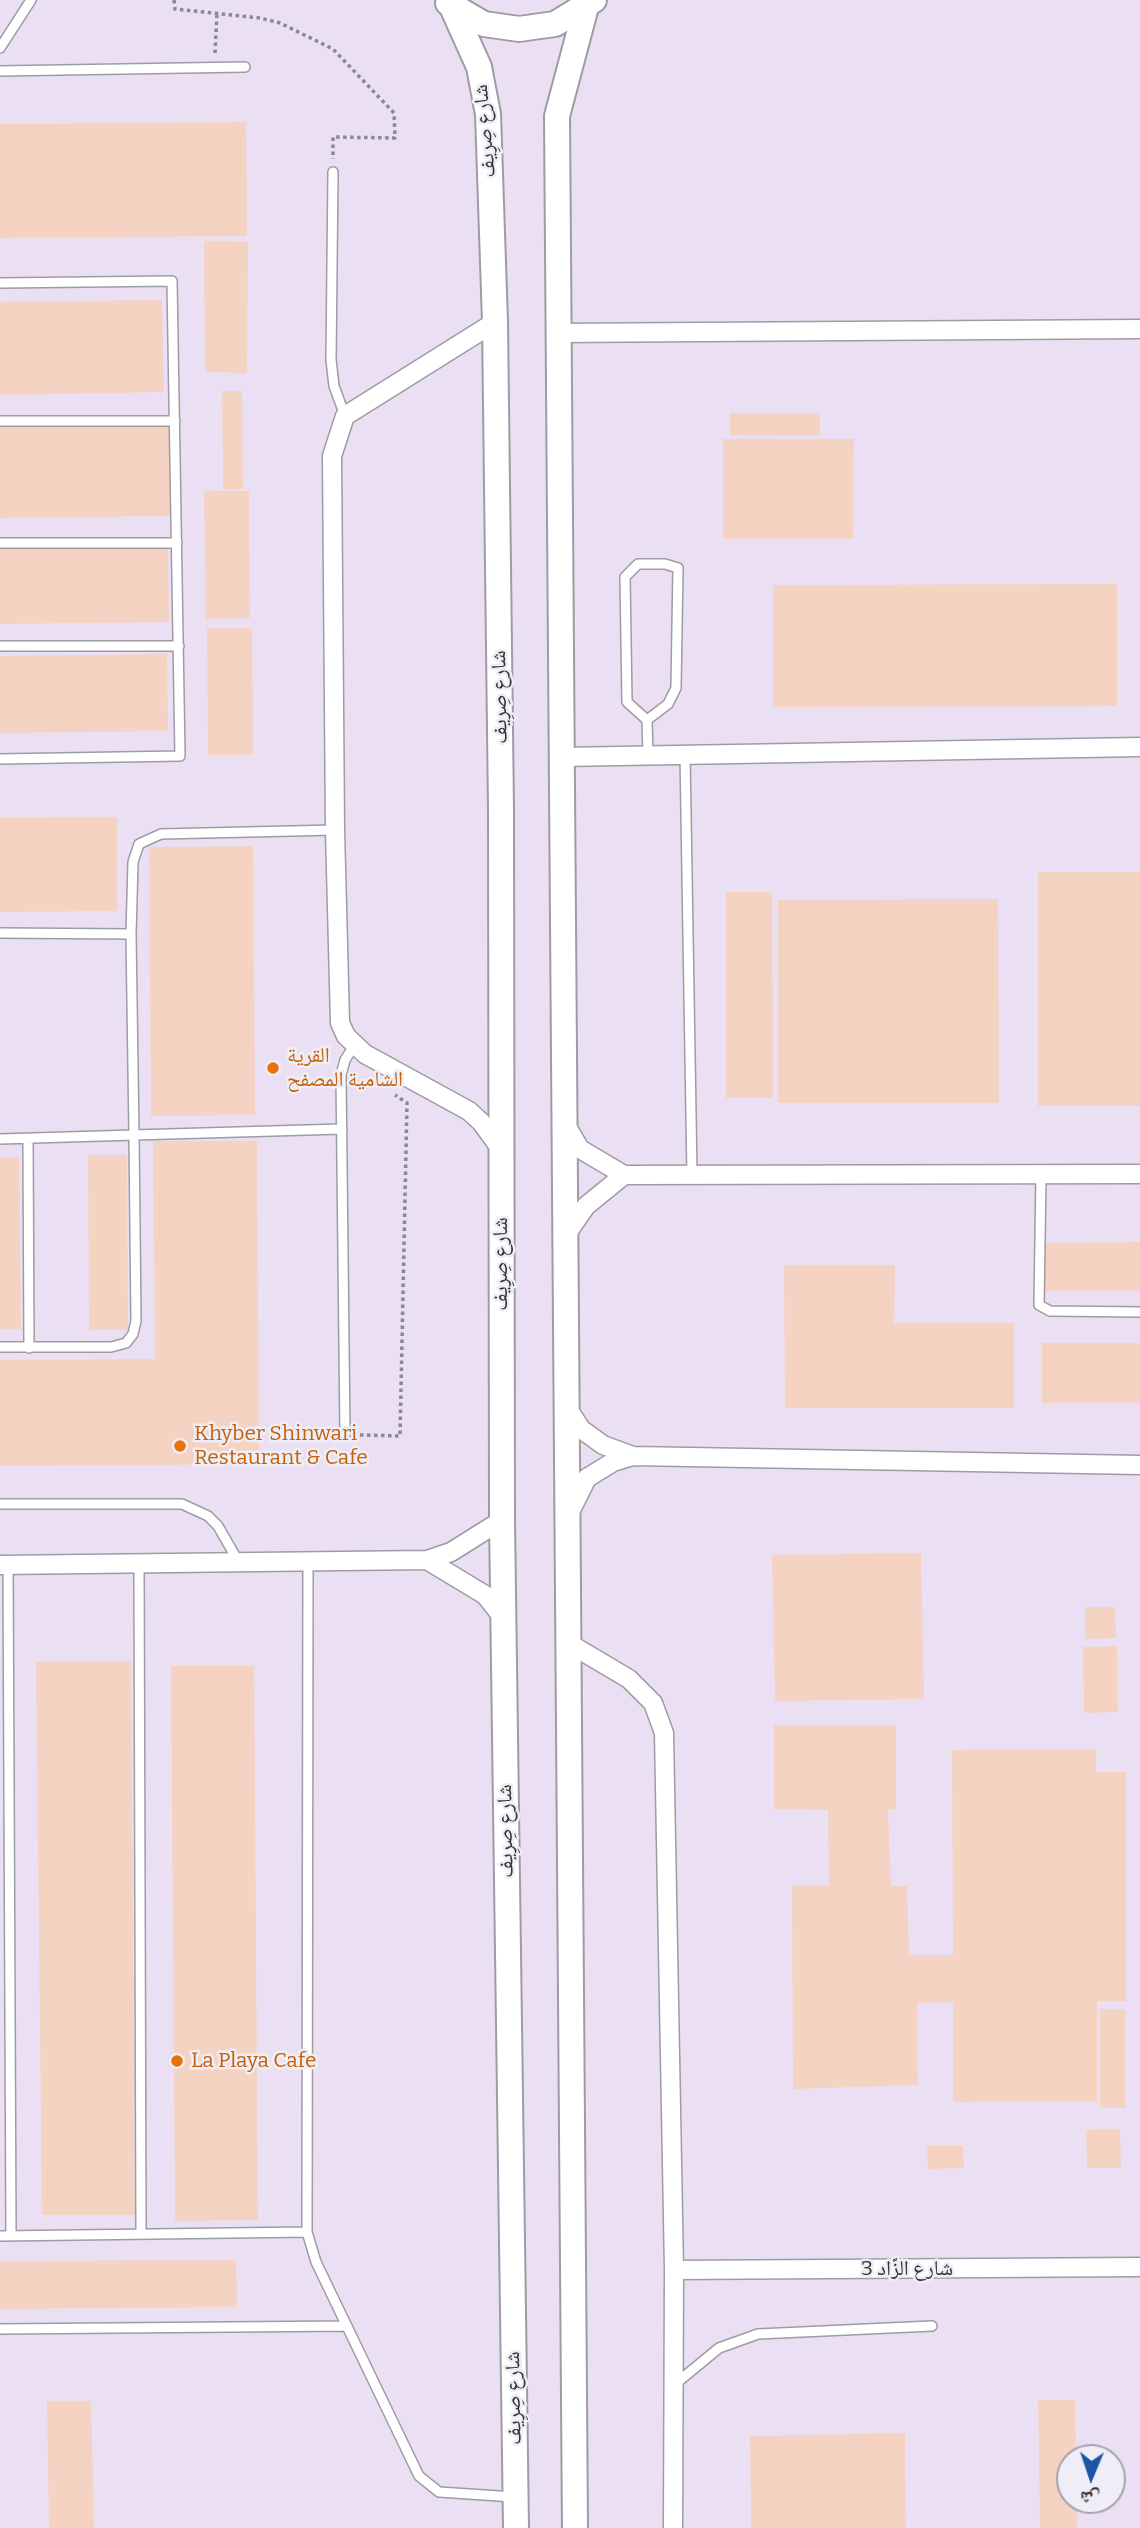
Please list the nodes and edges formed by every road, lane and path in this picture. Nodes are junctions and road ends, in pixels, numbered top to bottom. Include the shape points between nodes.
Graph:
1 (30, 0) edge
2 (174, 0) edge
3 (449, 3) edge
4 (590, 3) edge
5 (217, 13) junction
6 (0, 48) edge
7 (245, 67) dead end
8 (214, 68) junction
9 (0, 71) edge
10 (333, 172) joint
11 (0, 284) edge
12 (495, 322) junction
13 (1140, 329) edge
14 (557, 333) junction
15 (345, 415) junction
16 (0, 421) edge
17 (175, 421) junction
18 (0, 543) edge
19 (177, 543) junction
20 (0, 646) edge
21 (178, 646) junction
22 (647, 720) junction
23 (1140, 747) edge
24 (685, 754) junction
25 (648, 755) junction
26 (561, 757) junction
27 (0, 759) edge
28 (335, 830) junction
29 (0, 933) edge
30 (131, 934) junction
31 (354, 1046) junction
32 (395, 1070) junction
33 (565, 1123) junction
34 (342, 1129) junction
35 (134, 1135) junction
36 (0, 1139) edge
37 (28, 1139) junction
38 (500, 1148) junction
39 (1140, 1174) edge
40 (624, 1175) junction
41 (692, 1175) junction
42 (1041, 1175) junction
43 (566, 1235) junction
44 (1140, 1312) edge
45 (0, 1347) edge
46 (29, 1348) junction
47 (568, 1409) junction
48 (345, 1435) joint
49 (634, 1456) junction
50 (1140, 1465) edge
51 (0, 1504) edge
52 (569, 1514) junction
53 (502, 1520) junction
54 (308, 1560) junction
55 (427, 1560) junction
56 (238, 1561) junction
57 (139, 1563) junction
58 (4, 1565) edge
59 (503, 1619) junction
60 (570, 1644) junction
61 (307, 2232) junction
62 (141, 2234) junction
63 (0, 2236) edge
64 (11, 2236) junction
65 (1140, 2267) edge
66 (674, 2270) junction
67 (347, 2326) junction
68 (932, 2326) dead end
69 (0, 2329) edge
70 (674, 2385) junction
71 (515, 2497) junction
72 (516, 2528) edge
73 (575, 2528) edge
74 (673, 2528) edge

1 - 6 lane
2 - 5 path via 175,9
3 - 4 main road via 484,24 519,29 555,24
3 - 12 main road, شارع صِرِيف via 479,67 488,114
4 - 14 main road via 557,116
5 - 8 path
5 - 10 path via 261,18 316,39 333,49 394,113 395,138 333,137
7 - 8 lane
8 - 9 lane
10 - 15 lane via 331,360 334,386
11 - 17 lane via 172,281
12 - 15 street
12 - 38 main road, شارع صِرِيف
13 - 14 street
14 - 26 main road
15 - 28 street via 332,456
16 - 17 lane
17 - 19 lane
18 - 19 lane
19 - 21 lane
20 - 21 lane
21 - 27 lane via 180,756
22 - 22 lane via 668,704 676,688 678,568 665,564 638,564 625,577 627,702
22 - 25 lane
23 - 24 street
24 - 25 street
24 - 41 lane
25 - 26 street
26 - 33 main road
28 - 30 lane via 160,834 139,844 133,862
28 - 31 street via 340,1023
29 - 30 lane
30 - 35 lane
31 - 32 street
31 - 34 lane via 341,1075
32 - 38 street via 469,1111
32 - 48 path via 387,1089 407,1103 400,1436
33 - 40 street via 580,1149
33 - 43 main road
34 - 35 lane
34 - 48 lane
35 - 37 lane
35 - 46 lane via 133,1334 126,1343 111,1347
36 - 37 lane
37 - 46 lane
38 - 53 main road, شارع صِرِيف
39 - 42 street
40 - 41 street
40 - 43 street via 586,1206
41 - 42 street
42 - 44 lane via 1039,1305 1050,1311
43 - 47 main road
45 - 46 lane
47 - 49 street via 581,1429 603,1445
47 - 52 main road
49 - 50 street
49 - 52 street via 587,1478
51 - 56 lane via 182,1504 218,1526
52 - 60 main road
53 - 55 street via 472,1541
53 - 59 main road, شارع صِرِيف
54 - 55 street
54 - 56 street
54 - 61 lane
55 - 59 street via 485,1595
56 - 57 street
57 - 58 street
57 - 62 lane
58 - 64 lane
59 - 71 main road, شارع صِرِيف
60 - 66 street via 629,1679 653,1703 664,1733
60 - 73 main road
61 - 62 lane
61 - 67 lane
62 - 64 lane
63 - 64 lane
65 - 66 street, شارع الزَّاد 3
66 - 70 street
67 - 69 lane
67 - 71 lane via 419,2476 439,2492
68 - 70 lane via 758,2334 719,2348
70 - 74 street
71 - 72 main road, شارع صِرِيف

